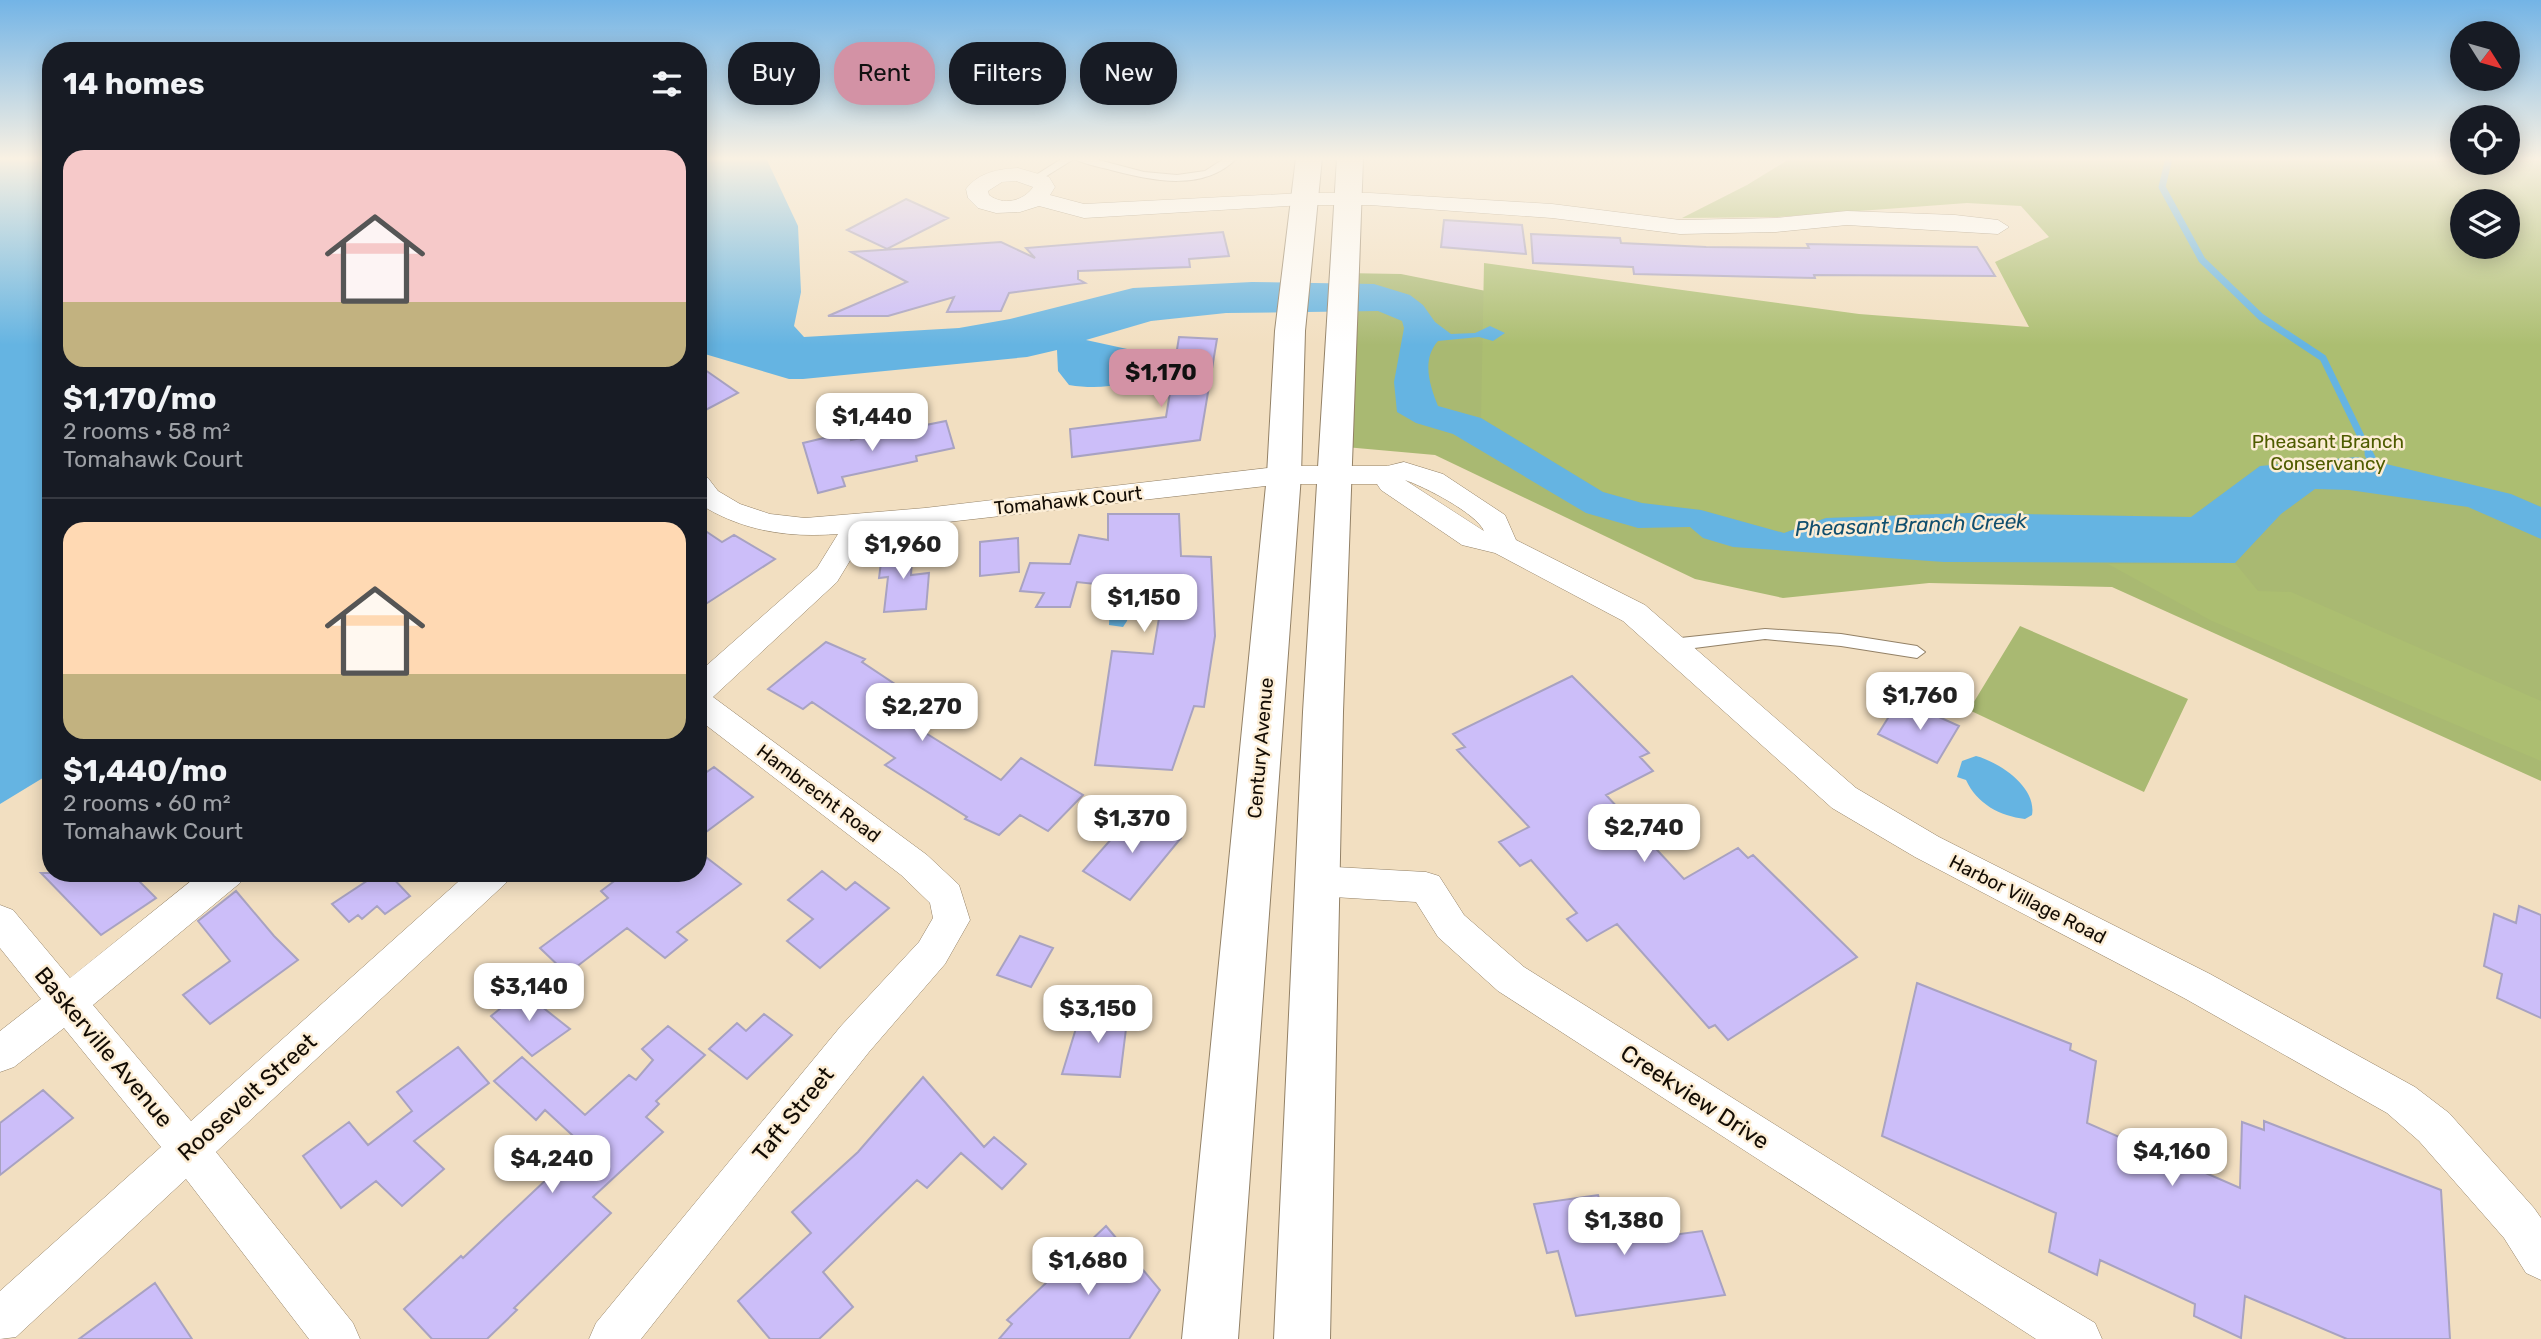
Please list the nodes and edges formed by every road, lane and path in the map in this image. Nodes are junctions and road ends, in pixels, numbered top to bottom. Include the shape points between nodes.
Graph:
1 (1301, 220) edge
2 (1347, 220) edge
3 (1623, 220) edge
4 (1822, 220) edge
5 (1914, 220) edge
6 (1998, 227) dead end
7 (1333, 474) junction
8 (1284, 475) junction
9 (1387, 475) junction
10 (707, 496) edge
11 (1465, 500) junction
12 (1438, 516) junction
13 (857, 524) junction
14 (1504, 546) junction
15 (1671, 645) junction
16 (1917, 652) dead end
17 (707, 684) edge
18 (707, 709) edge
19 (1317, 881) junction
20 (216, 882) edge
21 (483, 882) edge
22 (939, 887) joint
23 (0, 921) edge
24 (66, 1001) junction
25 (0, 1054) edge
26 (189, 1150) junction
27 (2541, 1258) edge
28 (0, 1321) edge
29 (337, 1339) edge
30 (612, 1339) edge
31 (1210, 1339) edge
32 (1302, 1339) edge
33 (2079, 1339) edge

1 - 8 main road, Century Avenue via 1290,331
2 - 7 main road
3 - 4 street via 1680,228
5 - 6 street
7 - 8 street
7 - 9 street
7 - 19 main road
8 - 13 street, Tomahawk Court
8 - 31 main road, Century Avenue
9 - 11 street via 1404,471 1433,480
9 - 12 street, Harbor Village Road via 1391,484
10 - 13 street, Tomahawk Court via 730,511 768,523 804,527
11 - 12 lane
11 - 14 street via 1494,522
12 - 14 street, Harbor Village Road via 1472,538
13 - 17 street via 827,575
14 - 15 street, Harbor Village Road via 1634,612
15 - 16 lane via 1765,634
15 - 27 street, Harbor Village Road via 1844,798 1927,847 2197,986 2401,1100 2434,1127 2519,1223
18 - 22 street, Hambrecht Road
19 - 32 main road
19 - 33 street, Creekview Drive via 1426,887 1451,926 1511,979
20 - 24 street
21 - 26 street, Roosevelt Street
22 - 30 street, Taft Street via 952,913 945,936 839,1057
23 - 24 street, Baskerville Avenue
24 - 25 street
24 - 26 street, Baskerville Avenue
26 - 28 street, Roosevelt Street
26 - 29 street, Baskerville Avenue

